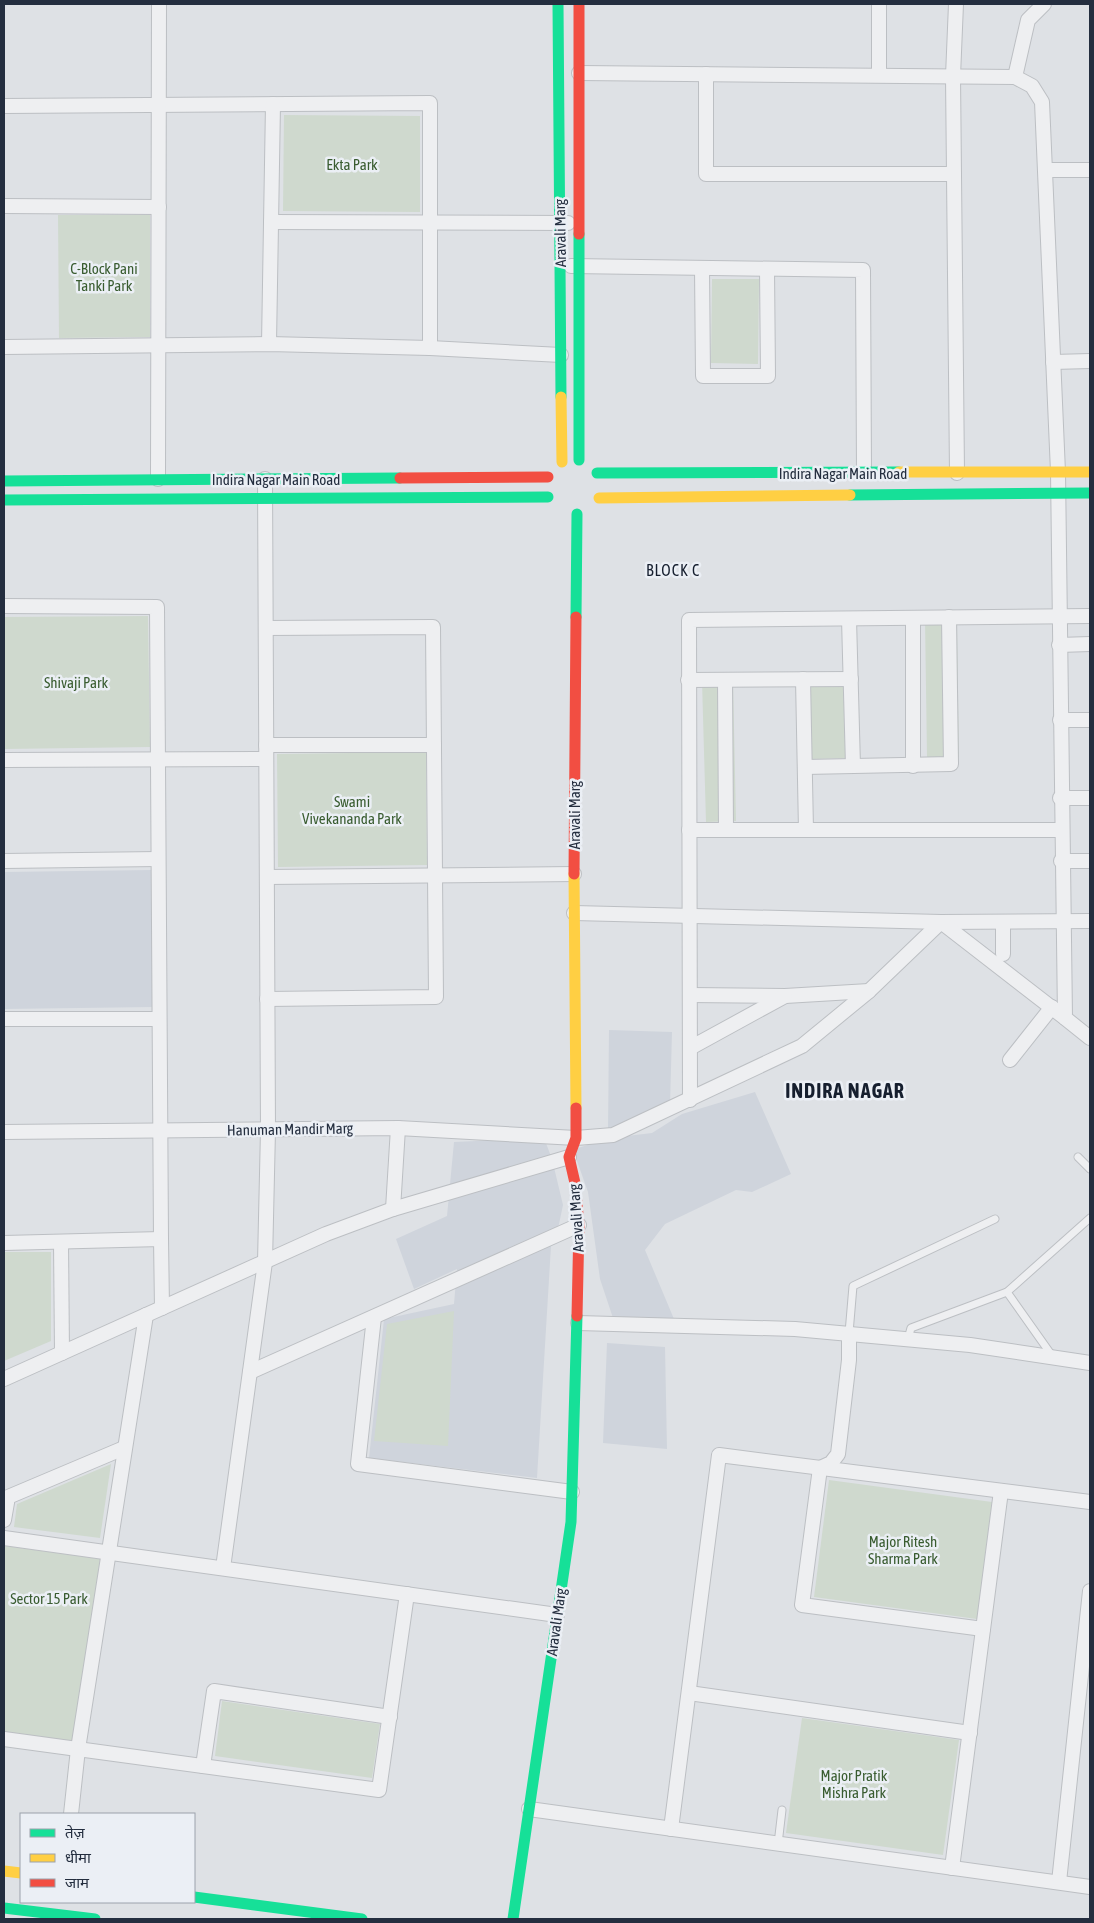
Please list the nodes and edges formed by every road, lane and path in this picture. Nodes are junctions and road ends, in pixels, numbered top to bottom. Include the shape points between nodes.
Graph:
1 (159, 4) edge
2 (558, 4) edge
3 (579, 4) edge
4 (878, 4) edge
5 (956, 4) edge
6 (1044, 4) edge
7 (579, 73) junction
8 (706, 74) junction
9 (879, 75) junction
10 (953, 76) junction
11 (1015, 77) junction
12 (272, 104) junction
13 (159, 105) junction
14 (4, 106) edge
15 (1046, 170) junction
16 (1090, 170) edge
17 (954, 174) junction
18 (4, 206) edge
19 (159, 207) junction
20 (271, 222) junction
21 (431, 222) junction
22 (560, 222) junction
23 (579, 223) junction
24 (560, 266) junction
25 (579, 266) junction
26 (702, 268) junction
27 (768, 269) junction
28 (269, 344) junction
29 (159, 345) junction
30 (4, 347) edge
31 (430, 348) junction
32 (561, 355) junction
33 (1090, 361) edge
34 (1053, 362) junction
35 (579, 460) junction
36 (562, 462) junction
37 (864, 472) junction
38 (1058, 472) junction
39 (1090, 472) edge
40 (957, 473) junction
41 (548, 477) junction
42 (158, 479) junction
43 (265, 479) junction
44 (4, 481) edge
45 (1090, 493) edge
46 (1058, 494) junction
47 (265, 498) junction
48 (590, 498) junction
49 (4, 500) edge
50 (4, 606) edge
51 (1059, 616) junction
52 (1090, 616) edge
53 (950, 617) junction
54 (913, 618) junction
55 (849, 619) junction
56 (266, 628) junction
57 (1090, 644) edge
58 (1059, 645) junction
59 (803, 679) junction
60 (851, 679) junction
61 (688, 680) junction
62 (725, 680) junction
63 (1060, 720) junction
64 (1090, 720) edge
65 (434, 745) junction
66 (266, 752) junction
67 (158, 759) junction
68 (4, 760) edge
69 (853, 766) junction
70 (913, 766) junction
71 (805, 767) junction
72 (1060, 798) junction
73 (1090, 798) edge
74 (689, 830) junction
75 (726, 830) junction
76 (806, 830) junction
77 (1061, 830) junction
78 (158, 859) junction
79 (4, 861) edge
80 (1061, 861) junction
81 (1090, 861) edge
82 (574, 874) junction
83 (435, 875) junction
84 (267, 877) junction
85 (574, 913) junction
86 (689, 915) junction
87 (1090, 921) edge
88 (941, 922) junction
89 (1003, 922) junction
90 (1063, 922) junction
91 (1003, 954) dead end
92 (869, 991) junction
93 (690, 995) junction
94 (786, 996) junction
95 (268, 999) junction
96 (1052, 1007) junction
97 (159, 1018) junction
98 (1065, 1018) junction
99 (4, 1019) edge
100 (1090, 1038) edge
101 (690, 1048) junction
102 (1010, 1060) dead end
103 (690, 1100) junction
104 (398, 1128) junction
105 (268, 1130) junction
106 (160, 1131) junction
107 (4, 1132) edge
108 (576, 1138) junction
109 (569, 1157) junction
110 (1078, 1157) dead end
111 (1090, 1170) edge
112 (393, 1210) junction
113 (1090, 1218) edge
114 (995, 1219) dead end
115 (579, 1225) junction
116 (161, 1239) junction
117 (61, 1242) junction
118 (4, 1243) edge
119 (265, 1262) junction
120 (1008, 1292) junction
121 (162, 1308) junction
122 (146, 1315) junction
123 (374, 1317) junction
124 (578, 1323) junction
125 (849, 1333) junction
126 (908, 1340) junction
127 (62, 1353) junction
128 (1053, 1358) junction
129 (1090, 1363) edge
130 (250, 1372) junction
131 (4, 1379) edge
132 (124, 1448) junction
133 (820, 1468) junction
134 (1001, 1491) junction
135 (572, 1492) junction
136 (1090, 1502) edge
137 (4, 1520) edge
138 (4, 1538) edge
139 (109, 1552) junction
140 (223, 1568) junction
141 (1090, 1590) edge
142 (408, 1594) junction
143 (557, 1615) junction
144 (983, 1629) junction
145 (1088, 1638) edge
146 (689, 1693) junction
147 (390, 1717) junction
148 (970, 1733) junction
149 (4, 1740) edge
150 (78, 1749) junction
151 (203, 1766) junction
152 (529, 1810) junction
153 (782, 1810) dead end
154 (71, 1813) edge
155 (671, 1829) junction
156 (778, 1844) junction
157 (952, 1868) junction
158 (4, 1871) edge
159 (20, 1873) edge
160 (1059, 1882) junction
161 (1090, 1887) edge
162 (195, 1897) edge
163 (4, 1908) edge
164 (94, 1919) edge
165 (362, 1919) edge
166 (512, 1919) edge

1 - 13 street
2 - 22 main road, Aravali Marg
3 - 7 main road, Aravali Marg
4 - 9 street
5 - 10 street
6 - 11 street via 1028,20
7 - 8 street
7 - 23 main road, Aravali Marg
8 - 9 street
8 - 17 street via 706,174
9 - 10 street
10 - 11 street
10 - 17 street
11 - 15 street via 1032,86 1042,102
12 - 13 street
12 - 20 street
12 - 21 street via 430,103
13 - 14 street
13 - 19 street
15 - 16 street
15 - 34 street
17 - 40 street
18 - 19 street
19 - 29 street
20 - 21 street
20 - 28 street
21 - 22 street
21 - 31 street
22 - 23 street
22 - 24 main road, Aravali Marg
23 - 25 main road, Aravali Marg
24 - 25 street
24 - 32 main road, Aravali Marg
25 - 26 street
25 - 35 main road, Aravali Marg
26 - 27 street
26 - 27 street via 703,376 768,376
27 - 37 street via 863,270
28 - 29 street
28 - 31 street
29 - 30 street
29 - 42 street
31 - 32 street
32 - 36 main road, Aravali Marg
33 - 34 street
34 - 38 street
35 - 36 main road
35 - 48 main road via 588,464
36 - 41 main road
37 - 40 main road, Indira Nagar Main Road
37 - 48 main road, Indira Nagar Main Road
38 - 39 main road, Indira Nagar Main Road
38 - 40 main road, Indira Nagar Main Road
38 - 46 street
41 - 43 main road, Indira Nagar Main Road
41 - 47 main road, Indira Nagar Main Road via 550,502
42 - 43 main road, Indira Nagar Main Road
42 - 44 main road, Indira Nagar Main Road
43 - 47 street
45 - 46 main road, Indira Nagar Main Road
46 - 48 main road, Indira Nagar Main Road
46 - 51 street
47 - 49 main road, Indira Nagar Main Road
47 - 56 street
48 - 82 main road, Aravali Marg
50 - 67 street via 157,606
51 - 52 street
51 - 53 street
51 - 58 street
53 - 54 street
53 - 70 street via 953,761 948,765
54 - 55 street
54 - 70 street
55 - 60 street
55 - 61 street via 689,620
56 - 65 street via 433,627
56 - 66 street
57 - 58 street
58 - 63 street
59 - 60 street
59 - 62 street
59 - 71 street
60 - 69 street
61 - 62 street
61 - 74 street
62 - 75 street
63 - 64 street
63 - 72 street
65 - 66 street
65 - 83 street
66 - 67 street
66 - 84 street
67 - 68 street
67 - 78 street
69 - 70 street
69 - 71 street
71 - 76 street
72 - 73 street
72 - 77 street
74 - 75 street
74 - 86 street
75 - 76 street
76 - 77 street
77 - 80 street
78 - 79 street
78 - 97 street
80 - 81 street
80 - 90 street
82 - 83 street
82 - 85 main road, Aravali Marg
83 - 84 street
83 - 95 street via 436,997
84 - 95 street
85 - 86 street
85 - 108 main road, Aravali Marg
86 - 88 street
86 - 93 street
87 - 90 street
88 - 89 street
88 - 92 street, Hanuman Mandir Marg
88 - 96 street
89 - 90 street
89 - 91 street
90 - 98 street
92 - 94 street
92 - 103 street, Hanuman Mandir Marg via 802,1046
93 - 94 street
93 - 101 street
94 - 101 street
95 - 105 street
96 - 98 street
96 - 102 street
97 - 99 street
97 - 106 street
98 - 100 street
101 - 103 street
103 - 108 street, Hanuman Mandir Marg via 613,1135
104 - 105 street, Hanuman Mandir Marg
104 - 108 street, Hanuman Mandir Marg
104 - 112 street
105 - 106 street, Hanuman Mandir Marg
105 - 119 street
106 - 107 street, Hanuman Mandir Marg
106 - 116 street
108 - 109 main road, Aravali Marg
109 - 112 street
109 - 115 main road, Aravali Marg
110 - 111 lane
112 - 119 street via 326,1234
113 - 120 lane
114 - 125 lane via 853,1286
115 - 123 street
115 - 124 main road, Aravali Marg
116 - 117 street
116 - 121 street
117 - 118 street
117 - 127 street
119 - 121 street
119 - 130 street
120 - 126 lane via 911,1328
120 - 128 lane
121 - 122 street
122 - 127 street
122 - 132 street
123 - 130 street
123 - 135 street via 358,1464
124 - 125 street
124 - 135 main road, Aravali Marg
125 - 126 street
125 - 133 street via 838,1454 831,1463
126 - 128 street via 970,1345
127 - 131 street
128 - 129 street
130 - 140 street
132 - 137 street via 8,1497
132 - 139 street
133 - 134 street
133 - 144 street via 802,1605
133 - 146 street via 719,1455
134 - 136 street
134 - 144 street
135 - 143 main road, Aravali Marg via 571,1522
138 - 139 street
139 - 140 street
139 - 150 street
140 - 142 street
141 - 145 street
142 - 143 street
142 - 147 street
143 - 152 main road, Aravali Marg
144 - 148 street
145 - 160 street
146 - 148 street
146 - 155 street
147 - 151 street via 378,1790
147 - 151 street via 214,1691
148 - 157 street
149 - 150 street
150 - 151 street
150 - 154 street
152 - 155 street
152 - 166 main road, Aravali Marg
153 - 156 lane
155 - 156 street
156 - 157 street
157 - 160 street
158 - 159 main road
160 - 161 street
162 - 165 main road
163 - 164 main road

